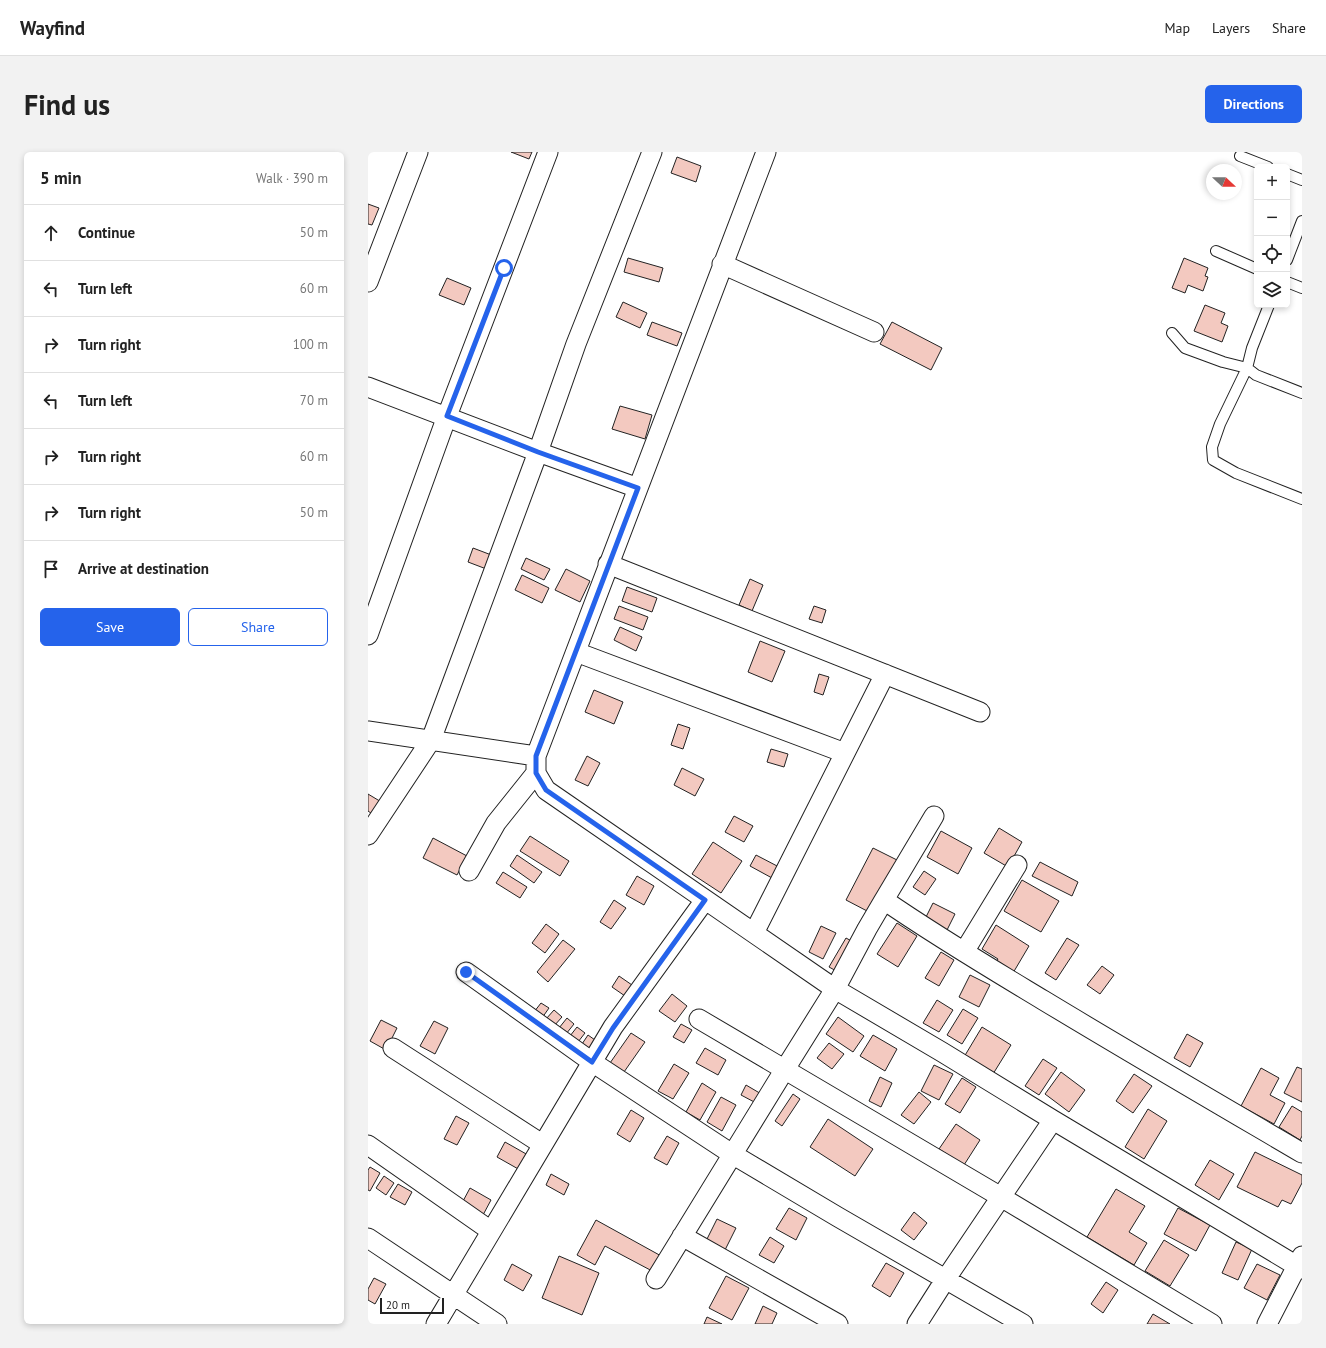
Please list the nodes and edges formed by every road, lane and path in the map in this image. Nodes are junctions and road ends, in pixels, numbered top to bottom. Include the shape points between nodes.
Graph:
1 (418, 152) edge
2 (548, 152) edge
3 (652, 152) edge
4 (766, 152) edge
5 (1240, 156) dead end
6 (1260, 164) edge
7 (1290, 175) edge
8 (1302, 180) edge
9 (1302, 221) edge
10 (1216, 251) dead end
11 (1290, 252) edge
12 (722, 264) junction
13 (1254, 268) edge
14 (368, 282) edge
15 (1290, 283) edge
16 (1302, 288) edge
17 (1268, 308) edge
18 (874, 332) dead end
19 (1172, 333) dead end
20 (1246, 368) junction
21 (368, 387) edge
22 (1302, 392) edge
23 (447, 416) junction
24 (538, 452) junction
25 (638, 488) junction
26 (1302, 499) edge
27 (608, 564) junction
28 (368, 635) edge
29 (576, 652) junction
30 (885, 674) junction
31 (980, 712) dead end
32 (368, 731) edge
33 (431, 740) junction
34 (845, 753) junction
35 (536, 764) junction
36 (934, 816) dead end
37 (368, 835) edge
38 (1017, 865) dead end
39 (469, 871) dead end
40 (705, 900) junction
41 (884, 900) junction
42 (754, 933) junction
43 (964, 952) junction
44 (466, 972) dead end
45 (835, 990) junction
46 (699, 1019) dead end
47 (393, 1048) dead end
48 (592, 1062) junction
49 (785, 1069) junction
50 (1053, 1120) junction
51 (542, 1144) junction
52 (368, 1146) edge
53 (1302, 1153) edge
54 (732, 1154) junction
55 (1002, 1197) junction
56 (491, 1231) junction
57 (682, 1236) junction
58 (368, 1238) edge
59 (1300, 1264) edge
60 (656, 1279) dead end
61 (945, 1280) junction
62 (453, 1295) junction
63 (436, 1324) edge
64 (497, 1324) edge
65 (838, 1324) edge
66 (917, 1324) edge
67 (1023, 1324) edge
68 (1212, 1324) edge
69 (1267, 1324) edge

1 - 14 street
2 - 23 street
3 - 24 street via 576,344
4 - 12 street
5 - 6 lane
7 - 8 lane
9 - 11 lane
10 - 13 lane
12 - 18 street
12 - 25 street
15 - 16 lane
17 - 20 lane
19 - 20 lane via 1185,348
20 - 22 lane via 1256,375
20 - 26 lane via 1220,424 1212,447 1213,460 1236,473
21 - 23 street
23 - 24 street
23 - 28 street
24 - 25 street
24 - 33 street
25 - 27 street
27 - 29 street
27 - 30 street
29 - 34 street
29 - 35 street
30 - 31 street
30 - 34 street
32 - 33 street
33 - 35 street
33 - 37 street
34 - 42 street
35 - 39 street via 496,823
35 - 40 street via 546,790
36 - 41 street
38 - 43 street
40 - 42 street
40 - 48 street via 613,1028
41 - 43 street
41 - 45 street
42 - 45 street
43 - 53 street
44 - 48 street
45 - 49 street
45 - 50 street
46 - 49 street
47 - 51 street
48 - 51 street
48 - 54 street
49 - 54 street
49 - 55 street
50 - 55 street
50 - 59 street
51 - 56 street
52 - 56 street
54 - 57 street
54 - 61 street
55 - 61 street
55 - 68 street
56 - 62 street
57 - 60 street
57 - 65 street
58 - 62 street
59 - 69 street
61 - 66 street
61 - 67 street
62 - 63 street
62 - 64 street

